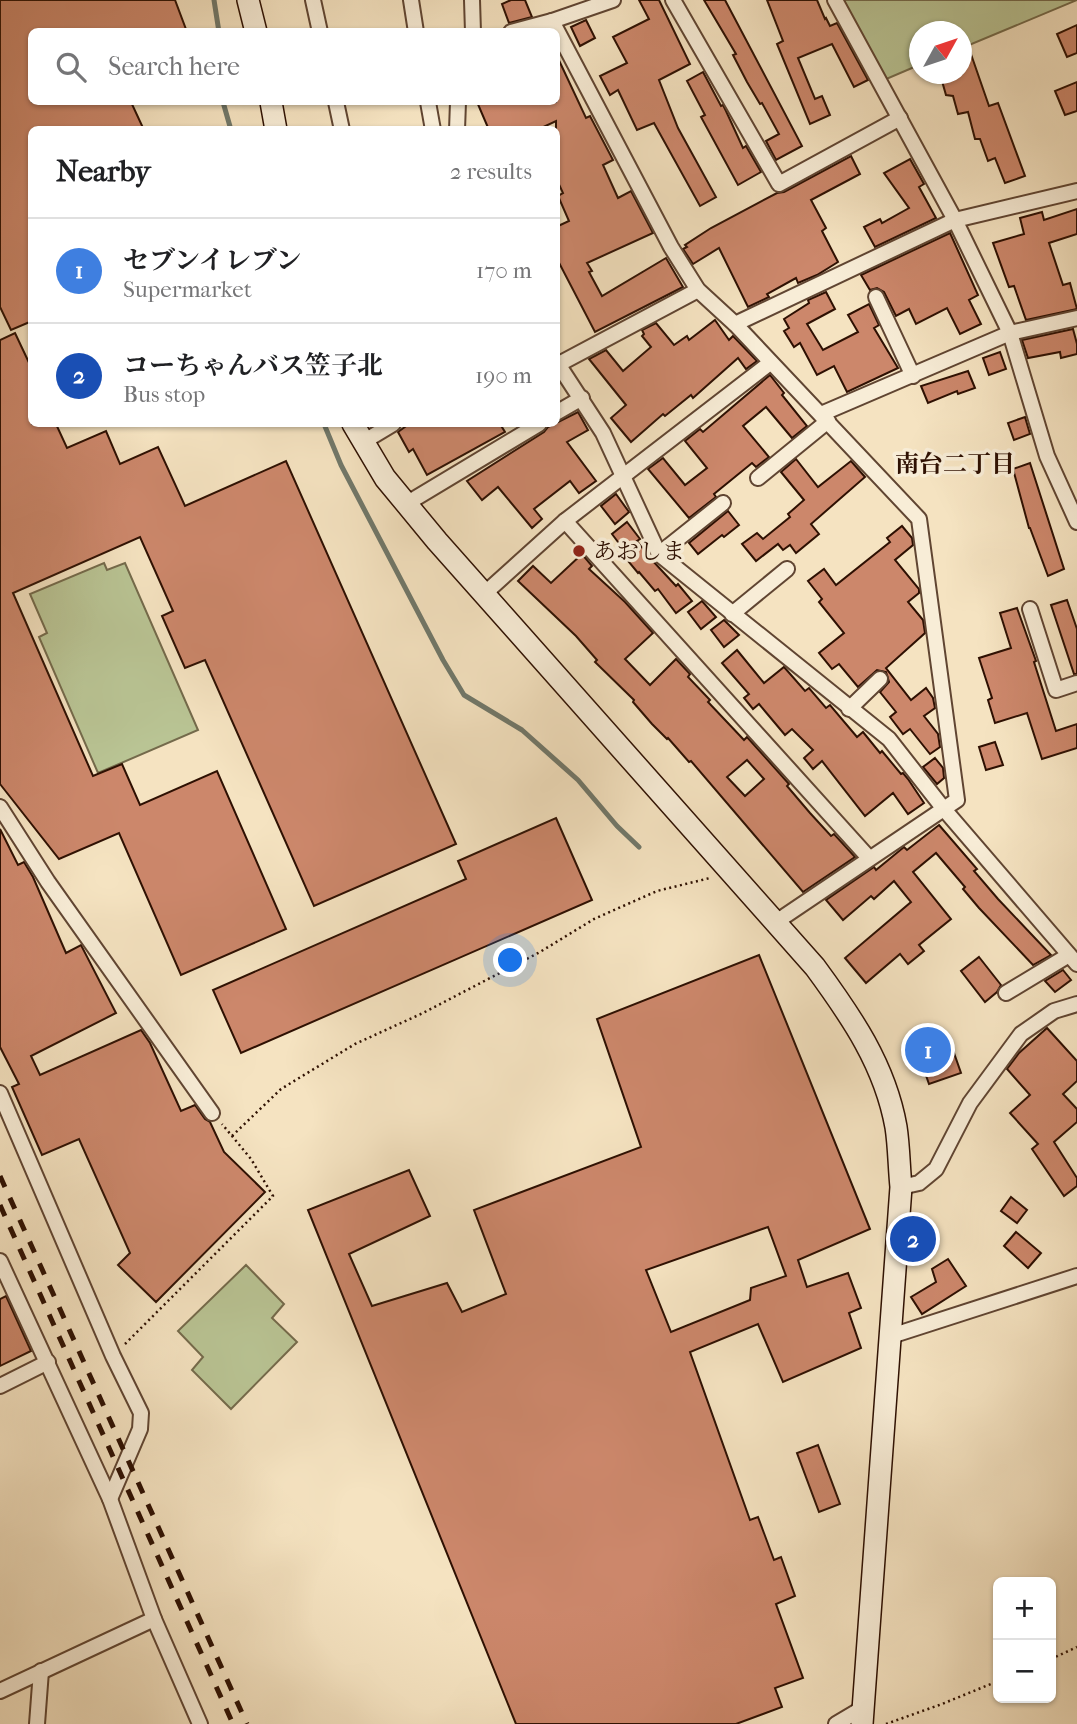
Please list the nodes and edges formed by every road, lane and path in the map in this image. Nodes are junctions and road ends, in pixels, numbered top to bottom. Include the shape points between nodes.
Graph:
1 (248, 0) edge
2 (313, 0) edge
3 (411, 0) edge
4 (472, 0) edge
5 (613, 0) edge
6 (673, 0) edge
7 (835, 0) edge
8 (552, 21) junction
9 (255, 28) edge
10 (319, 28) edge
11 (415, 28) edge
12 (473, 28) edge
13 (526, 28) edge
14 (556, 28) edge
15 (560, 36) edge
16 (272, 105) edge
17 (337, 105) edge
18 (429, 105) edge
19 (458, 105) edge
20 (900, 118) junction
21 (275, 126) edge
22 (341, 126) edge
23 (432, 126) edge
24 (457, 126) edge
25 (1077, 191) edge
26 (955, 220) junction
27 (698, 290) junction
28 (876, 297) dead end
29 (1077, 318) edge
30 (735, 324) junction
31 (1010, 334) junction
32 (560, 361) edge
33 (770, 363) junction
34 (560, 365) edge
35 (913, 376) junction
36 (582, 398) junction
37 (560, 411) edge
38 (824, 418) junction
39 (381, 427) edge
40 (534, 427) edge
41 (358, 433) edge
42 (623, 475) junction
43 (758, 478) dead end
44 (723, 503) dead end
45 (407, 504) junction
46 (565, 521) junction
47 (1077, 522) edge
48 (659, 554) junction
49 (787, 569) dead end
50 (484, 595) junction
51 (1030, 609) dead end
52 (732, 614) junction
53 (880, 679) dead end
54 (1077, 683) edge
55 (849, 709) junction
56 (0, 807) edge
57 (943, 808) junction
58 (869, 858) junction
59 (737, 879) junction
60 (776, 922) junction
61 (1073, 960) edge
62 (1006, 993) dead end
63 (1077, 1004) edge
64 (0, 1093) edge
65 (212, 1113) dead end
66 (0, 1128) edge
67 (17, 1130) junction
68 (901, 1187) junction
69 (0, 1261) edge
70 (1077, 1276) edge
71 (891, 1336) junction
72 (113, 1356) junction
73 (48, 1362) junction
74 (0, 1386) edge
75 (110, 1499) junction
76 (154, 1619) junction
77 (1077, 1647) edge
78 (1056, 1656) edge
79 (41, 1671) junction
80 (993, 1683) edge
81 (0, 1691) edge
82 (863, 1716) edge
83 (37, 1724) edge
84 (201, 1724) edge
85 (836, 1724) edge
86 (886, 1724) edge

1 - 9 street
2 - 10 street
3 - 11 street
4 - 12 street
5 - 8 street
6 - 20 street via 779,184
7 - 20 street
8 - 13 street
8 - 14 street
15 - 27 street
16 - 21 street
17 - 22 street
18 - 23 street
19 - 24 street
20 - 26 street
25 - 26 street
26 - 30 street
26 - 31 street
27 - 30 street
27 - 32 street
28 - 35 street
29 - 31 street
30 - 33 street
31 - 35 street
31 - 47 street via 1047,456
33 - 38 street
33 - 42 street
34 - 36 street
35 - 38 street
36 - 37 street
36 - 42 street
38 - 43 street
38 - 57 street via 919,519 957,800
39 - 41 street
40 - 45 street
41 - 45 street via 377,467
42 - 46 street
42 - 48 street
44 - 48 street
45 - 50 street
46 - 50 street
46 - 58 street
48 - 52 street
49 - 52 street
50 - 59 street
51 - 54 street via 1056,690
52 - 55 street
53 - 55 street
55 - 57 street via 889,739
56 - 65 street
57 - 58 street
57 - 61 street
58 - 60 street
59 - 60 street
59 - 72 path via 705,878 657,891 594,919 424,1013 355,1044 281,1089 232,1136 273,1196
60 - 68 street via 852,1018 883,1077 896,1127
61 - 62 street
63 - 68 street via 1054,1011 1021,1034 970,1103 936,1169 919,1183
64 - 67 street
66 - 67 street
67 - 72 street
68 - 71 street
69 - 73 street
70 - 71 street
71 - 82 street
72 - 75 street via 141,1413 140,1429
73 - 74 street
73 - 75 street
75 - 76 street
76 - 79 street
76 - 84 street
77 - 78 path
79 - 81 street
79 - 83 street
80 - 86 path
82 - 85 street

